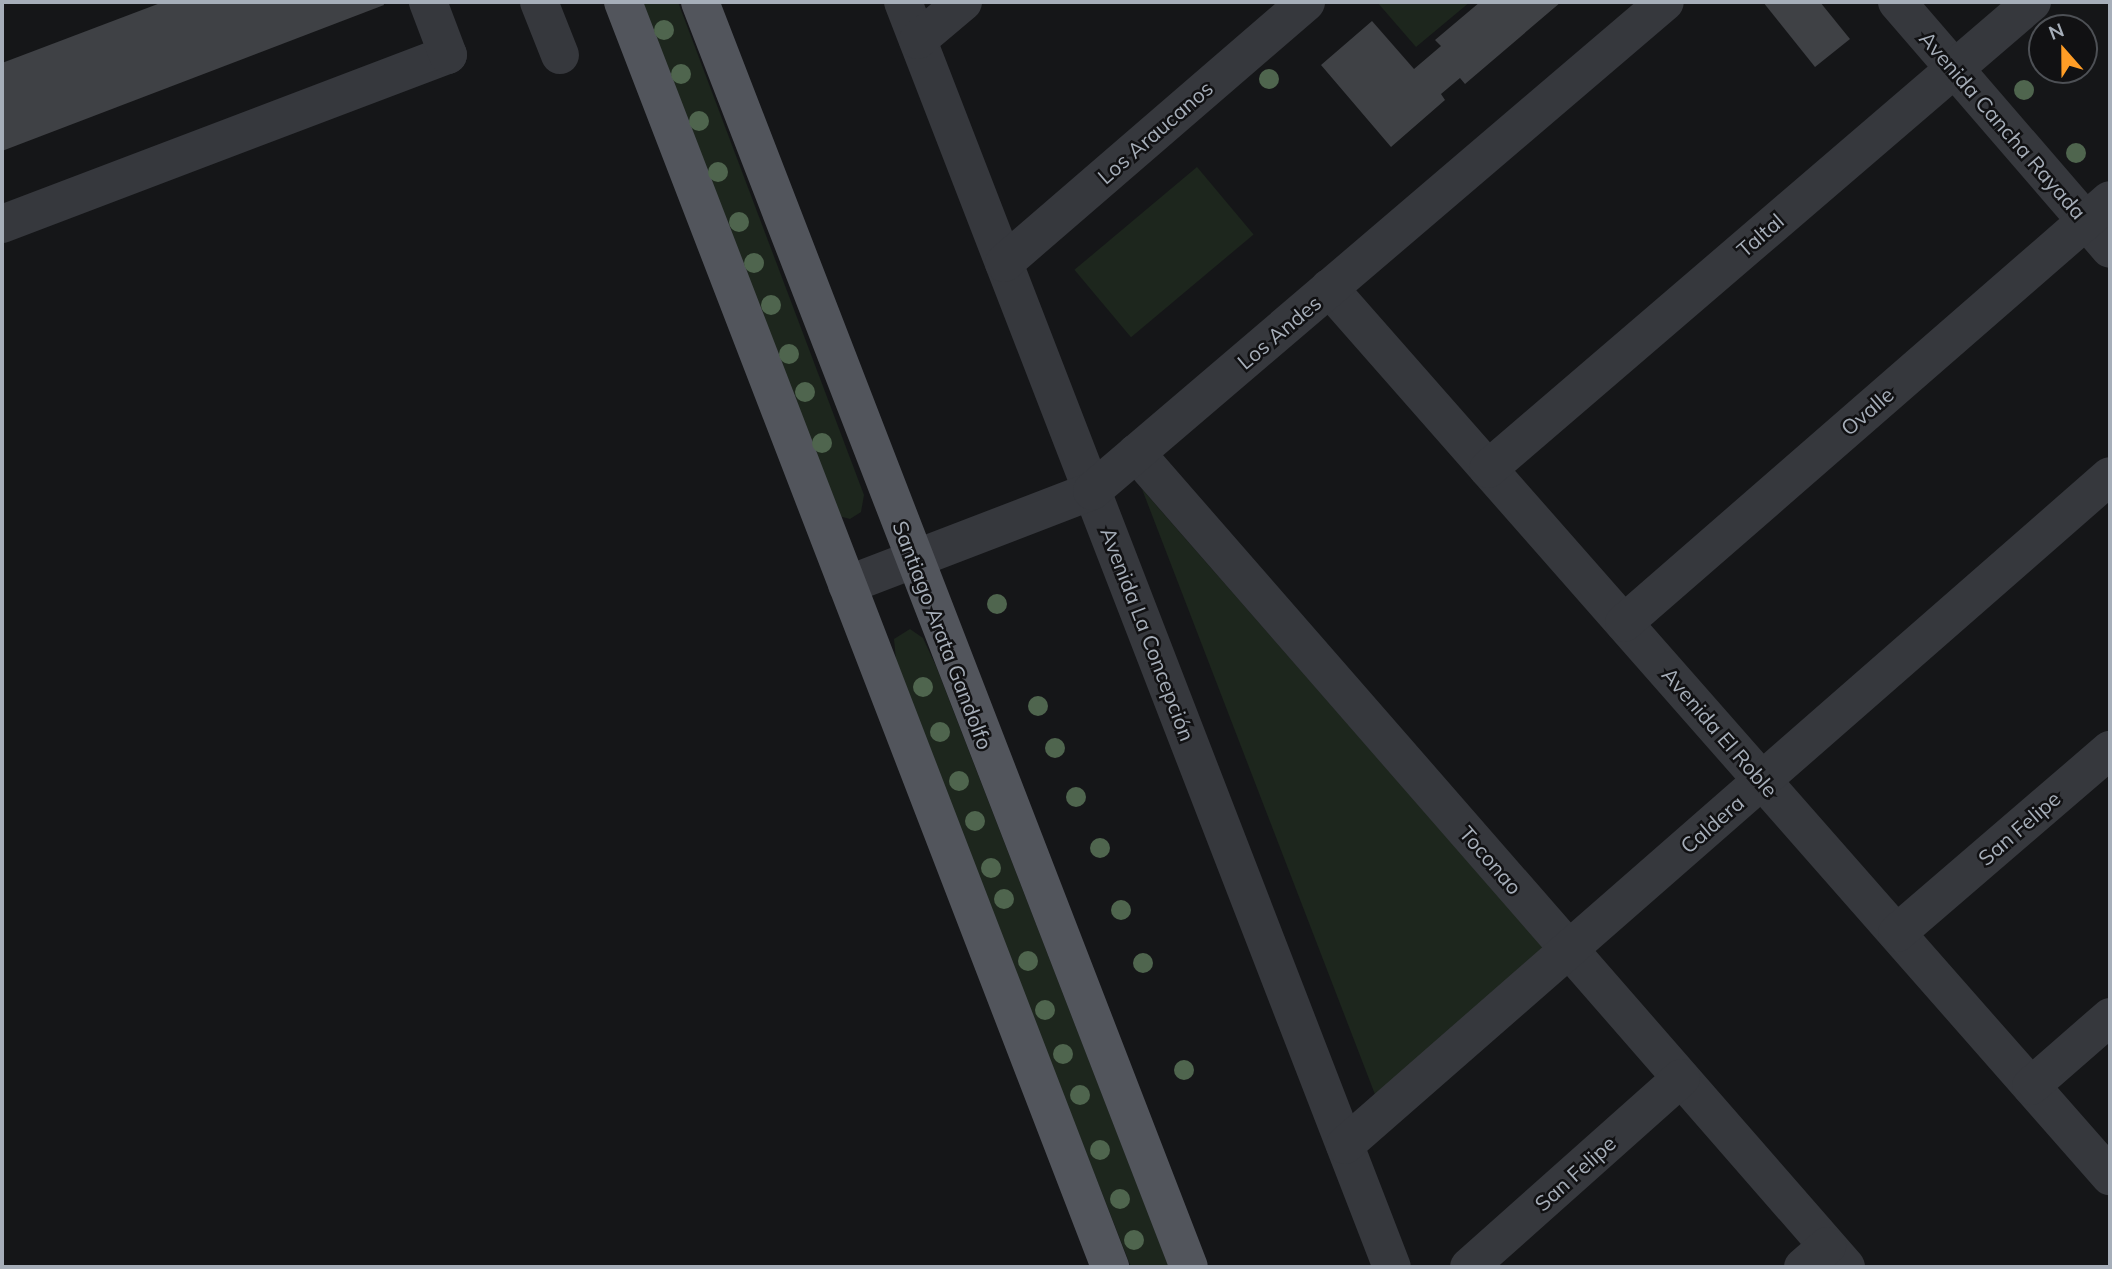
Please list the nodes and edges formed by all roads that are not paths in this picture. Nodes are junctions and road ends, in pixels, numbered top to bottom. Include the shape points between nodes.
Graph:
1 (428, 2) edge
2 (539, 2) edge
3 (623, 2) edge
4 (700, 2) edge
5 (903, 2) edge
6 (963, 2) edge
7 (1306, 2) edge
8 (1665, 2) edge
9 (1896, 2) edge
10 (2032, 2) edge
11 (918, 40) junction
12 (560, 55) dead end
13 (1954, 68) junction
14 (2102, 223) edge
15 (2, 224) edge
16 (1004, 263) junction
17 (1329, 288) junction
18 (1136, 453) junction
19 (1488, 469) junction
20 (2110, 476) edge
21 (1092, 491) junction
22 (914, 559) junction
23 (847, 585) junction
24 (1624, 623) junction
25 (2110, 750) edge
26 (1763, 780) junction
27 (1897, 933) junction
28 (1569, 949) junction
29 (2110, 1017) edge
30 (1681, 1078) junction
31 (2031, 1086) junction
32 (1345, 1145) junction
33 (2110, 1176) edge
34 (1825, 1260) edge
35 (1110, 1267) edge
36 (1189, 1267) edge
37 (1392, 1267) edge
38 (1469, 1267) edge

1 - 15 street via 448,55
2 - 12 street
3 - 23 main road
4 - 22 main road, Santiago Arata Gandolfo
5 - 11 street, Avenida La Concepción
6 - 11 street
7 - 16 street, Los Araucanos
8 - 17 street, Los Andes
9 - 13 street, Avenida Cancha Rayada
10 - 13 street, Taltal
11 - 16 street, Avenida La Concepción
13 - 14 street, Avenida Cancha Rayada
13 - 19 street, Taltal
14 - 24 street, Ovalle
16 - 21 street, Avenida La Concepción
17 - 18 street, Los Andes
17 - 19 street, Avenida El Roble
18 - 21 street, Los Andes
18 - 28 street, Toconao
19 - 24 street, Avenida El Roble
20 - 26 street, Caldera
21 - 22 street, Los Andes
21 - 32 street, Avenida La Concepción
22 - 23 street, Los Andes
22 - 36 main road, Santiago Arata Gandolfo
23 - 35 main road
24 - 26 street, Avenida El Roble
25 - 27 street, San Felipe
26 - 27 street, Avenida El Roble
26 - 28 street, Caldera
27 - 31 street, Avenida El Roble
28 - 30 street, Toconao
28 - 32 street, Caldera
29 - 31 street
30 - 34 street, Toconao
30 - 38 street, San Felipe
31 - 33 street, Avenida El Roble
32 - 37 street, Avenida La Concepción

